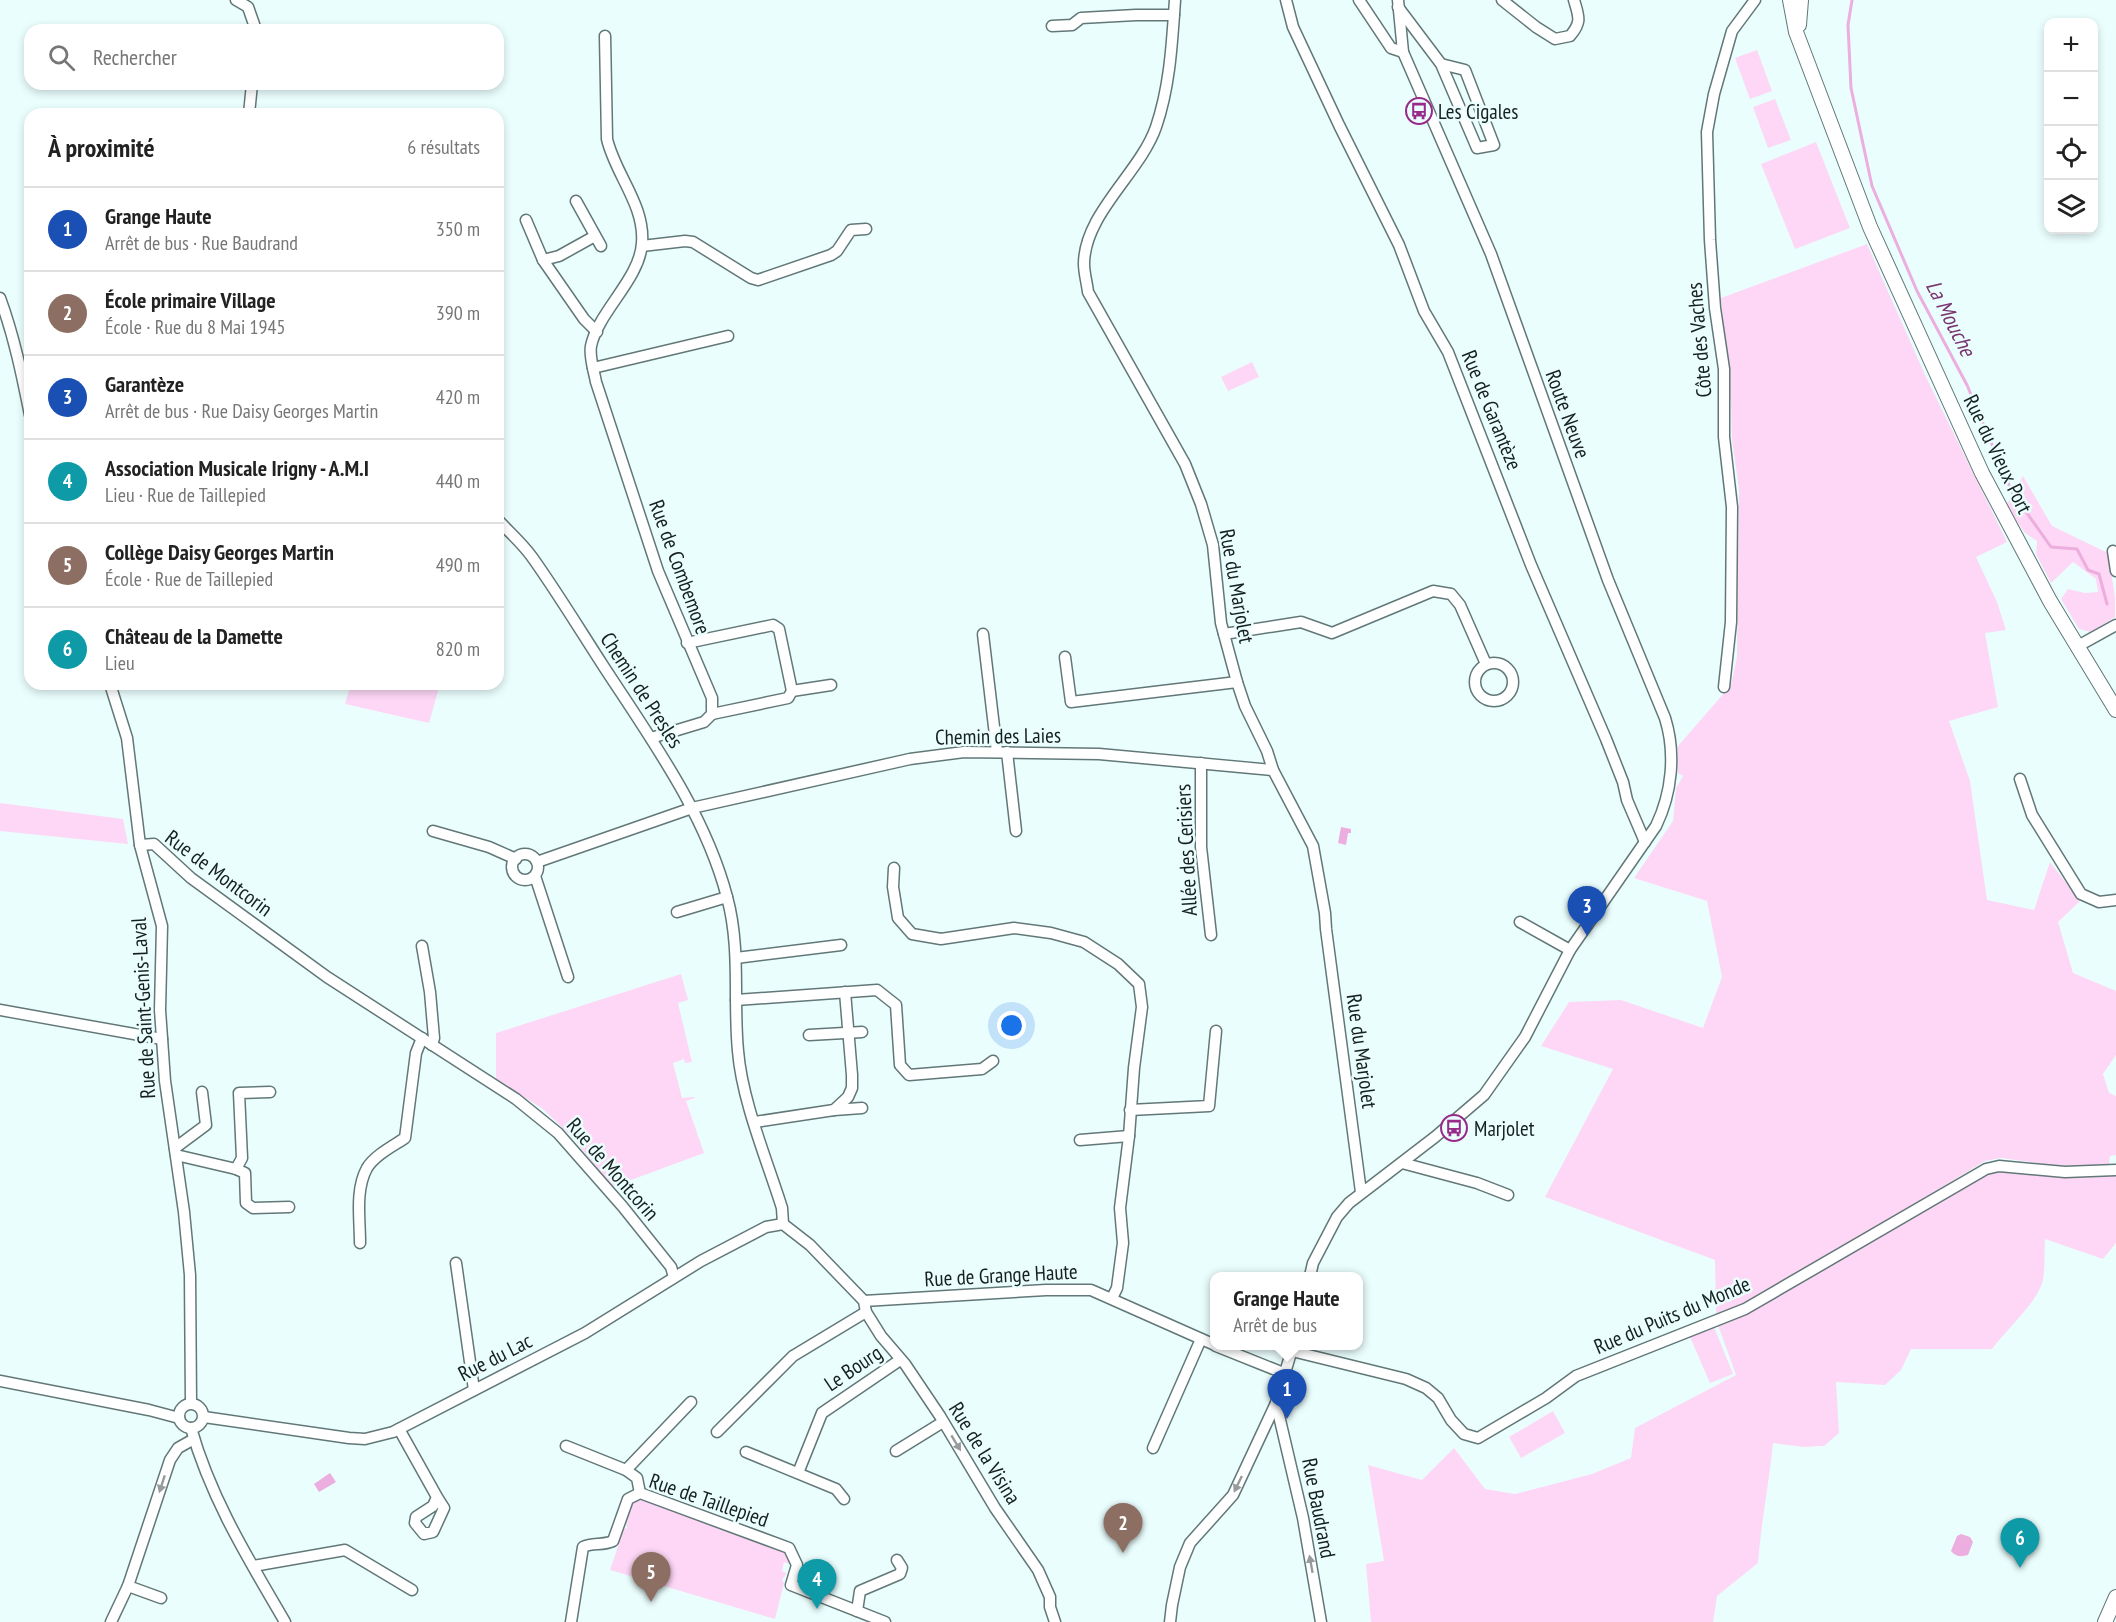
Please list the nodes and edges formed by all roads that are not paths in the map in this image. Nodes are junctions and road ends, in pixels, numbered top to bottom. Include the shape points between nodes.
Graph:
1 (236, 0) edge
2 (1175, 0) edge
3 (1286, 0) edge
4 (1359, 0) edge
5 (1502, 0) edge
6 (1574, 0) edge
7 (1755, 0) edge
8 (1790, 0) edge
9 (1801, 0) edge
10 (1398, 3) edge
11 (1174, 15) junction
12 (254, 24) edge
13 (1052, 26) dead end
14 (605, 36) dead end
15 (1799, 39) junction
16 (1403, 52) junction
17 (1441, 64) junction
18 (251, 90) edge
19 (250, 108) edge
20 (576, 201) dead end
21 (526, 220) dead end
22 (866, 229) dead end
23 (642, 246) junction
24 (543, 260) junction
25 (0, 298) edge
26 (597, 332) junction
27 (728, 336) dead end
28 (593, 368) junction
29 (24, 389) edge
30 (504, 526) edge
31 (2113, 551) dead end
32 (2116, 571) edge
33 (2116, 626) edge
34 (983, 634) dead end
35 (1224, 634) junction
36 (687, 643) junction
37 (2078, 646) junction
38 (1065, 657) dead end
39 (1486, 664) dead end
40 (1237, 682) junction
41 (831, 685) dead end
42 (1724, 687) dead end
43 (112, 690) edge
44 (792, 692) junction
45 (2116, 710) edge
46 (712, 714) junction
47 (651, 738) junction
48 (1002, 752) junction
49 (1201, 764) junction
50 (1274, 770) junction
51 (2020, 779) dead end
52 (692, 808) junction
53 (433, 831) dead end
54 (1016, 831) dead end
55 (1645, 842) junction
56 (140, 845) junction
57 (516, 859) junction
58 (537, 862) junction
59 (894, 868) dead end
60 (535, 876) junction
61 (727, 897) junction
62 (2116, 900) edge
63 (676, 912) dead end
64 (1520, 922) dead end
65 (1210, 935) dead end
66 (841, 945) dead end
67 (422, 946) dead end
68 (1570, 950) junction
69 (736, 958) junction
70 (568, 977) dead end
71 (845, 992) junction
72 (736, 1000) junction
73 (0, 1010) edge
74 (1216, 1031) dead end
75 (848, 1032) junction
76 (862, 1032) dead end
77 (809, 1035) dead end
78 (422, 1038) junction
79 (162, 1039) junction
80 (432, 1045) junction
81 (993, 1061) dead end
82 (202, 1092) dead end
83 (270, 1092) dead end
84 (862, 1108) dead end
85 (834, 1110) junction
86 (1130, 1110) junction
87 (755, 1122) junction
88 (1129, 1136) junction
89 (1080, 1140) dead end
90 (175, 1152) junction
91 (1402, 1163) junction
92 (236, 1168) junction
93 (2116, 1170) edge
94 (1361, 1192) junction
95 (1508, 1195) dead end
96 (289, 1207) dead end
97 (783, 1224) junction
98 (360, 1243) dead end
99 (456, 1263) dead end
100 (1311, 1272) edge
101 (674, 1277) junction
102 (1112, 1298) junction
103 (865, 1307) junction
104 (1201, 1339) junction
105 (1210, 1343) edge
106 (1228, 1350) edge
107 (1292, 1350) edge
108 (1300, 1350) edge
109 (900, 1360) junction
110 (1286, 1374) junction
111 (0, 1381) edge
112 (474, 1390) junction
113 (692, 1402) dead end
114 (1276, 1402) junction
115 (191, 1403) junction
116 (204, 1417) junction
117 (179, 1418) junction
118 (943, 1422) junction
119 (399, 1429) junction
120 (1264, 1431) junction
121 (717, 1432) dead end
122 (193, 1434) junction
123 (1286, 1439) junction
124 (566, 1446) dead end
125 (1152, 1448) dead end
126 (896, 1451) dead end
127 (746, 1452) dead end
128 (626, 1470) junction
129 (798, 1473) junction
130 (640, 1493) junction
131 (437, 1497) dead end
132 (844, 1499) dead end
133 (897, 1560) dead end
134 (253, 1566) junction
135 (128, 1586) junction
136 (412, 1590) dead end
137 (2116, 1597) edge
138 (161, 1598) dead end
139 (857, 1611) junction
140 (111, 1622) edge
141 (285, 1622) edge
142 (571, 1622) edge
143 (885, 1622) edge
144 (1055, 1622) edge
145 (1170, 1622) edge
146 (1321, 1622) edge
147 (2105, 1622) edge

1 - 12 street via 248,7
2 - 11 street, Rue du Marjolet
3 - 55 street, Rue de Garantèze via 1293,27 1399,245 1424,311 1452,362
4 - 16 street via 1391,48
5 - 6 street via 1555,39 1570,36 1577,28 1579,18
7 - 42 street, Côte des Vaches via 1732,31 1707,132 1710,240 1724,369 1724,437 1732,507 1731,622
8 - 15 main road, Rue du Vieux Port
9 - 15 main road
10 - 16 street, Route Neuve
10 - 17 street
11 - 13 street via 1081,18 1072,25
11 - 35 street, Rue du Marjolet via 1171,62 1156,128 1142,157 1101,215 1089,239 1084,263 1088,292 1185,464 1201,504 1214,544
14 - 23 street, Rue de Combemore via 607,139 610,154 638,211
15 - 37 main road, Rue du Vieux Port via 1870,227 1949,401 2018,542
16 - 55 street, Route Neuve via 1491,254 1608,580 1665,718 1671,752 1668,787 1661,815
17 - 17 street via 1477,148 1494,145 1465,69
18 - 19 street
20 - 24 street via 598,241
21 - 24 street
22 - 23 street via 851,230 831,255 758,280 693,242
23 - 26 street, Rue de Combemore via 635,266
24 - 26 street
25 - 29 street
26 - 28 street, Rue de Combemore via 591,347
27 - 28 street
28 - 36 street, Rue de Combemore via 658,571
30 - 47 street, Chemin de Presles via 531,555
31 - 32 street
33 - 37 street
34 - 48 street
35 - 39 street via 1301,622 1332,633 1432,591 1451,594 1460,605
35 - 40 street, Rue du Marjolet
36 - 44 street via 773,625 779,629
36 - 46 street, Rue de Combemore via 712,698
37 - 45 main road, Rue du Vieux Port
38 - 40 street via 1071,702
40 - 50 street, Rue du Marjolet
41 - 44 street
43 - 56 street, Rue de Saint-Genis-Laval via 127,738
44 - 46 street via 788,698
46 - 47 street via 704,722
47 - 52 street, Chemin de Presles
48 - 49 street, Chemin des Laies via 1099,754
48 - 52 street, Chemin des Laies via 910,759
48 - 54 street
49 - 50 street, Chemin des Laies
49 - 65 street, Allée des Cerisiers via 1201,847
50 - 94 street, Rue du Marjolet via 1314,852
51 - 62 street via 2032,815 2081,894 2099,902
52 - 58 street, Chemin des Laies
52 - 61 street, Chemin de Presles via 710,843
53 - 57 street
55 - 68 street, Route Neuve
56 - 78 street, Rue de Montcorin via 154,844 190,878 327,977
56 - 79 street, Rue de Saint-Genis-Laval via 162,926
57 - 58 street via 527,855
57 - 60 street via 512,866 517,877 528,880
58 - 60 street
59 - 86 street via 898,918 912,934 941,939 1014,928 1051,933 1084,942 1118,964 1139,984 1142,1007
60 - 70 street
61 - 63 street
61 - 69 street, Chemin de Presles
64 - 68 street
66 - 69 street
67 - 80 street via 430,992
68 - 91 street, Route Neuve via 1524,1036 1484,1095
69 - 72 street, Chemin de Presles
71 - 72 street
71 - 75 street
71 - 81 street via 877,990 896,1005 900,1065 909,1075 982,1069
72 - 87 street, Chemin de Presles via 742,1082
73 - 79 street
74 - 86 street via 1209,1106
75 - 76 street
75 - 77 street
75 - 85 street via 852,1088
78 - 80 street, Rue de Montcorin
78 - 98 street via 416,1053 405,1138 368,1166 359,1189
79 - 90 street, Rue de Saint-Genis-Laval
80 - 101 street, Rue de Montcorin via 516,1099 558,1133 627,1212 671,1267
82 - 90 street via 206,1125
83 - 92 street via 239,1093 242,1158
84 - 85 street
85 - 87 street
86 - 88 street
87 - 97 street, Chemin de Presles via 782,1208
88 - 89 street
88 - 102 street via 1120,1208 1123,1243
90 - 92 street
90 - 115 street, Rue de Saint-Genis-Laval via 190,1275
91 - 94 street, Route Neuve
91 - 95 street
92 - 96 street via 244,1173 246,1203 253,1208
93 - 108 street, Rue du Puits du Monde via 2065,1172 1999,1166 1986,1169 1745,1308 1576,1376 1478,1438 1464,1434 1426,1388
94 - 100 street, Route Neuve via 1337,1217
97 - 101 street, Rue du Lac via 766,1227
97 - 103 street, Rue de la Visina via 810,1245
99 - 112 street
101 - 112 street, Rue du Lac via 585,1333
102 - 103 street, Rue de Grange Haute via 1091,1290 1046,1290
102 - 104 street, Rue de Grange Haute
103 - 109 street, Rue de la Visina
103 - 121 street via 793,1356
104 - 105 street, Rue de Grange Haute
104 - 125 street
106 - 110 street, Rue de Grange Haute
107 - 110 street
109 - 118 street, Rue de la Visina
109 - 129 street, Le Bourg via 822,1413
110 - 114 street
111 - 117 street
112 - 119 street, Rue du Lac
113 - 128 street
114 - 120 street
114 - 123 street, Rue Baudrand
115 - 116 street via 200,1407
115 - 117 street via 183,1407
116 - 119 street, Rue du Lac via 349,1438 380,1436
116 - 122 street
117 - 122 street
118 - 126 street
118 -> 144 street, Rue de la Visina via 995,1509 1038,1570 1050,1597
119 - 131 street
120 - 123 street
120 -> 145 street via 1233,1495 1190,1543 1180,1567
122 - 134 street via 213,1491
122 -> 135 street via 170,1460
146 -> 123 street, Rue Baudrand
124 - 128 street
127 - 129 street
128 - 130 street via 637,1478
129 - 132 street via 836,1489
130 - 139 street, Rue de Taillepied via 789,1548 797,1565 790,1585
130 - 142 street, Rue de Taillepied via 628,1499 613,1540 583,1546
133 - 139 street via 902,1568 900,1574 860,1590
134 - 136 street via 345,1550
134 - 141 street
135 - 138 street
135 - 140 street
137 - 147 main road
139 - 143 street, Rue de Taillepied

